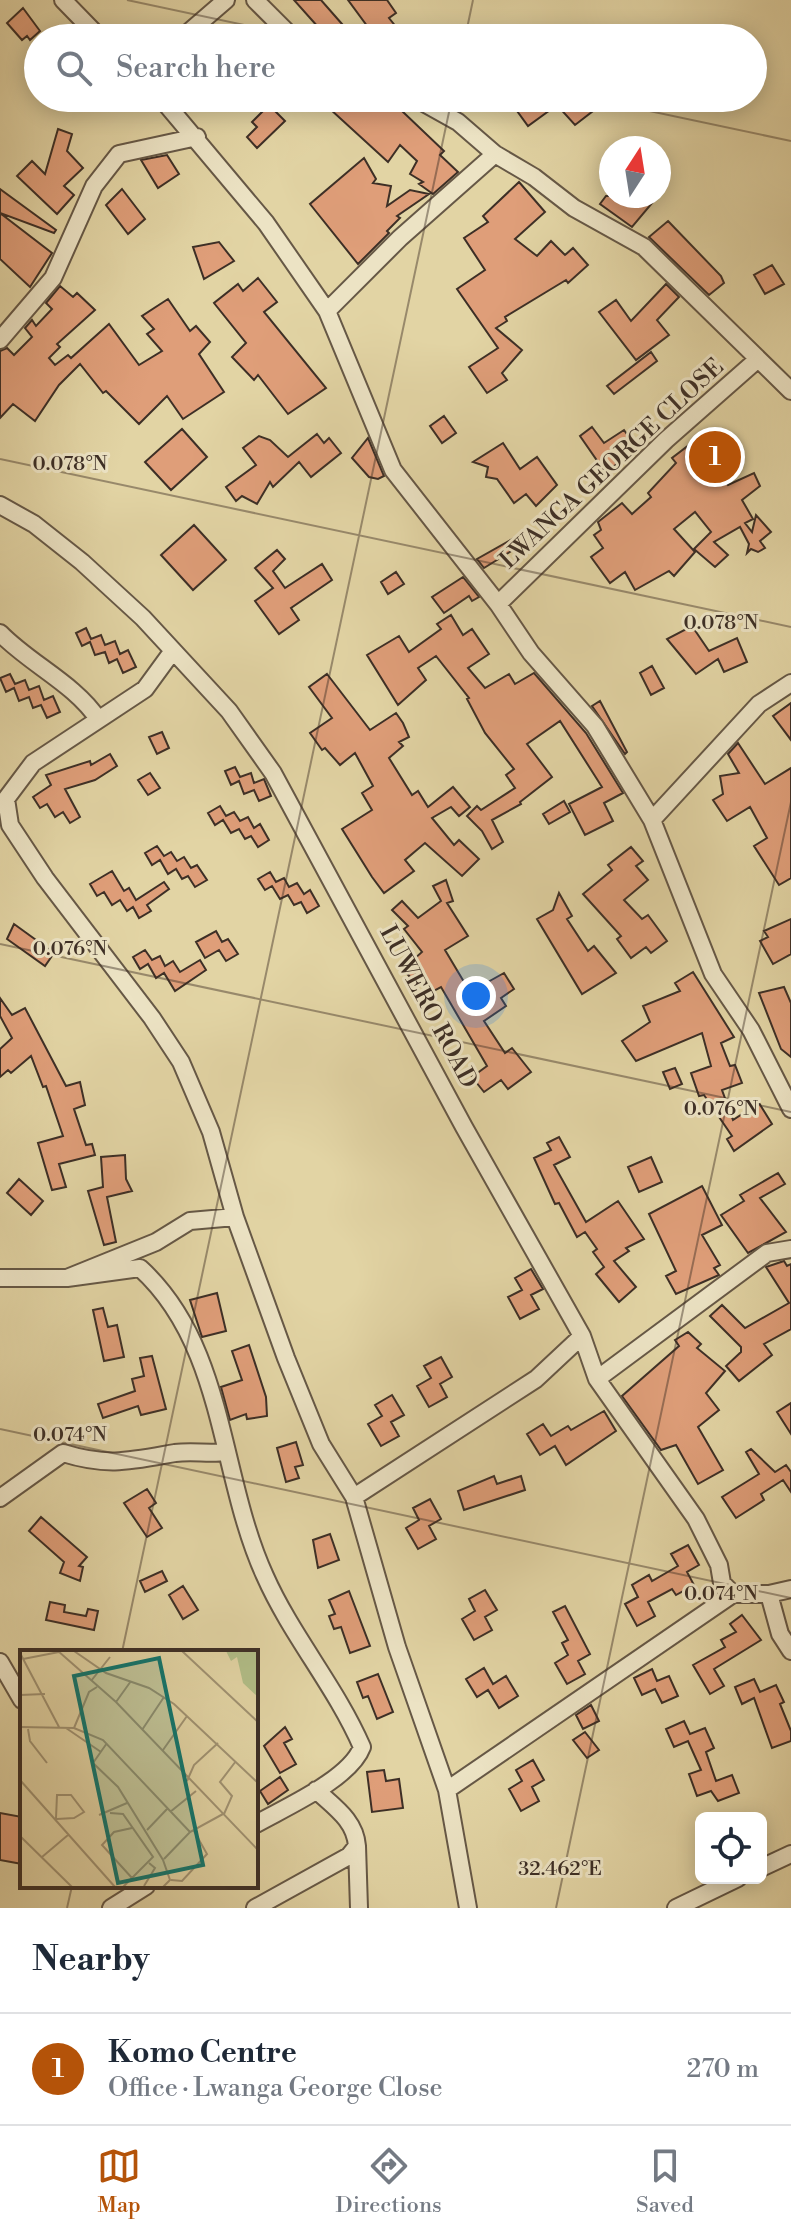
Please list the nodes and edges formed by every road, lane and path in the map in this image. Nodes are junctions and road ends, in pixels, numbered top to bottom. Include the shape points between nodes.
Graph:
1 (63, 0) edge
2 (226, 0) edge
3 (255, 0) edge
4 (86, 24) edge
5 (198, 24) edge
6 (279, 24) edge
7 (174, 112) edge
8 (440, 112) edge
9 (197, 137) junction
10 (495, 154) junction
11 (327, 311) junction
12 (0, 340) edge
13 (758, 359) junction
14 (791, 391) edge
15 (0, 505) edge
16 (498, 604) junction
17 (0, 633) edge
18 (172, 652) junction
19 (791, 683) edge
20 (98, 719) junction
21 (652, 820) junction
22 (791, 1109) edge
23 (235, 1217) junction
24 (791, 1249) edge
25 (0, 1278) edge
26 (67, 1278) junction
27 (582, 1336) junction
28 (597, 1379) junction
29 (226, 1452) junction
30 (354, 1497) junction
31 (0, 1498) edge
32 (791, 1589) edge
33 (733, 1594) junction
34 (769, 1594) junction
35 (791, 1651) edge
36 (0, 1662) edge
37 (20, 1697) edge
38 (316, 1790) junction
39 (447, 1790) junction
40 (258, 1823) edge
41 (357, 1846) junction
42 (791, 1854) edge
43 (767, 1865) edge
44 (726, 1884) edge
45 (140, 1888) edge
46 (111, 1908) edge
47 (255, 1908) edge
48 (359, 1908) edge
49 (468, 1908) edge
50 (676, 1908) edge

1 - 4 street
2 - 5 street
3 - 6 street
7 - 9 street
8 - 10 street
9 - 11 street
9 - 12 street via 119,154 94,186 53,278
10 - 11 street
10 - 13 street via 584,215 644,247
11 - 16 street via 393,470
13 - 14 street
13 - 16 street, LWANGA GEORGE CLOSE via 666,440
15 - 18 street, LUWERO ROAD via 82,562
16 - 21 street via 531,653 595,726
17 - 20 street via 89,705
18 - 20 street via 145,689
18 - 27 street, LUWERO ROAD via 229,711 273,773
19 - 21 street via 759,704
20 - 23 street via 33,763 6,799 10,825 181,1062 211,1132
21 - 22 street via 713,974 751,1030
23 - 26 street via 190,1221 156,1242
23 - 30 street via 321,1444
24 - 28 street via 767,1253
25 - 26 street
26 - 29 street via 140,1268 161,1287 197,1350
27 - 28 street, LUWERO ROAD
27 - 30 street via 536,1379
28 - 33 street, LUWERO ROAD via 696,1519 722,1583
29 - 31 street via 106,1463 63,1453
29 - 38 street via 264,1576 362,1747 353,1763
30 - 39 street via 397,1647
32 - 34 street
33 - 34 street
33 - 39 street
34 - 35 street via 780,1634
36 - 37 street
38 - 40 street
38 - 41 street via 356,1830
39 - 49 street
41 - 47 street via 349,1856
41 - 48 street
42 - 43 street
44 - 50 street
45 - 46 street

